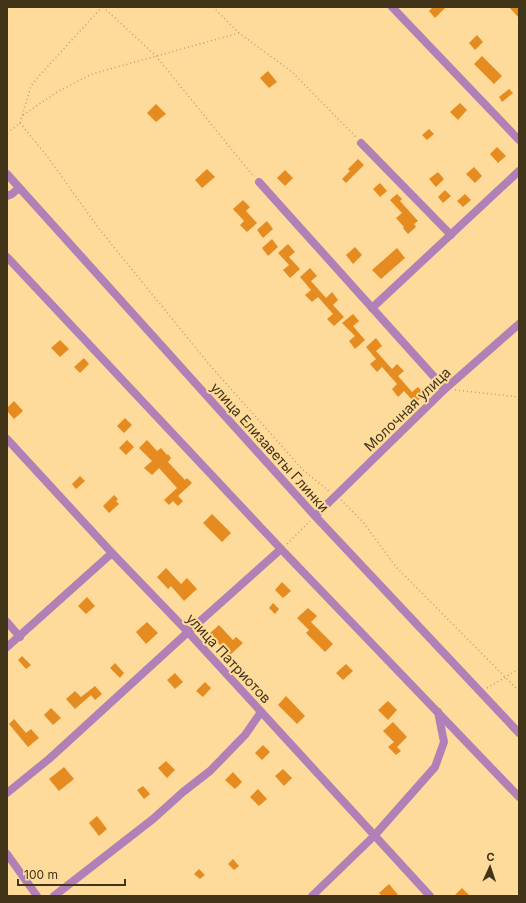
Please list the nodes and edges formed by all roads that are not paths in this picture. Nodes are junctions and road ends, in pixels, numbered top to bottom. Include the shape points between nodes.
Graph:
1 (392, 7) edge
2 (519, 140) edge
3 (361, 143) road end
4 (519, 171) edge
5 (7, 174) edge
6 (259, 182) road end
7 (19, 188) junction
8 (7, 196) edge
9 (451, 235) junction
10 (7, 257) edge
11 (372, 308) junction
12 (519, 324) edge
13 (445, 389) junction
14 (7, 439) edge
15 (315, 516) junction
16 (281, 549) junction
17 (112, 553) junction
18 (7, 622) edge
19 (188, 632) junction
20 (20, 637) junction
21 (7, 647) edge
22 (261, 712) junction
23 (438, 712) junction
24 (519, 733) edge
25 (7, 793) edge
26 (519, 797) edge
27 (374, 836) junction
28 (7, 854) edge
29 (37, 896) edge
30 (54, 896) edge
31 (312, 896) edge
32 (430, 896) edge

1 - 2 street
3 - 9 street
4 - 9 street
5 - 7 street, улица Елизаветы Глинки
6 - 11 street
7 - 8 street
7 - 15 street, улица Елизаветы Глинки
9 - 11 street
10 - 16 street
11 - 13 street
12 - 13 street, Молочная улица
13 - 15 street, Молочная улица
14 - 17 street, улица Патриотов
15 - 24 street, улица Елизаветы Глинки
16 - 19 street
16 - 23 street
17 - 19 street, улица Патриотов
17 - 20 street
18 - 20 street
19 - 22 street, улица Патриотов
19 - 25 street via 49,759
20 - 21 street
22 - 27 street, улица Патриотов
22 - 30 street via 245,735 210,771
23 - 26 street
23 - 27 street via 444,742 435,767
27 - 31 street
27 - 32 street, улица Патриотов
28 - 29 street

